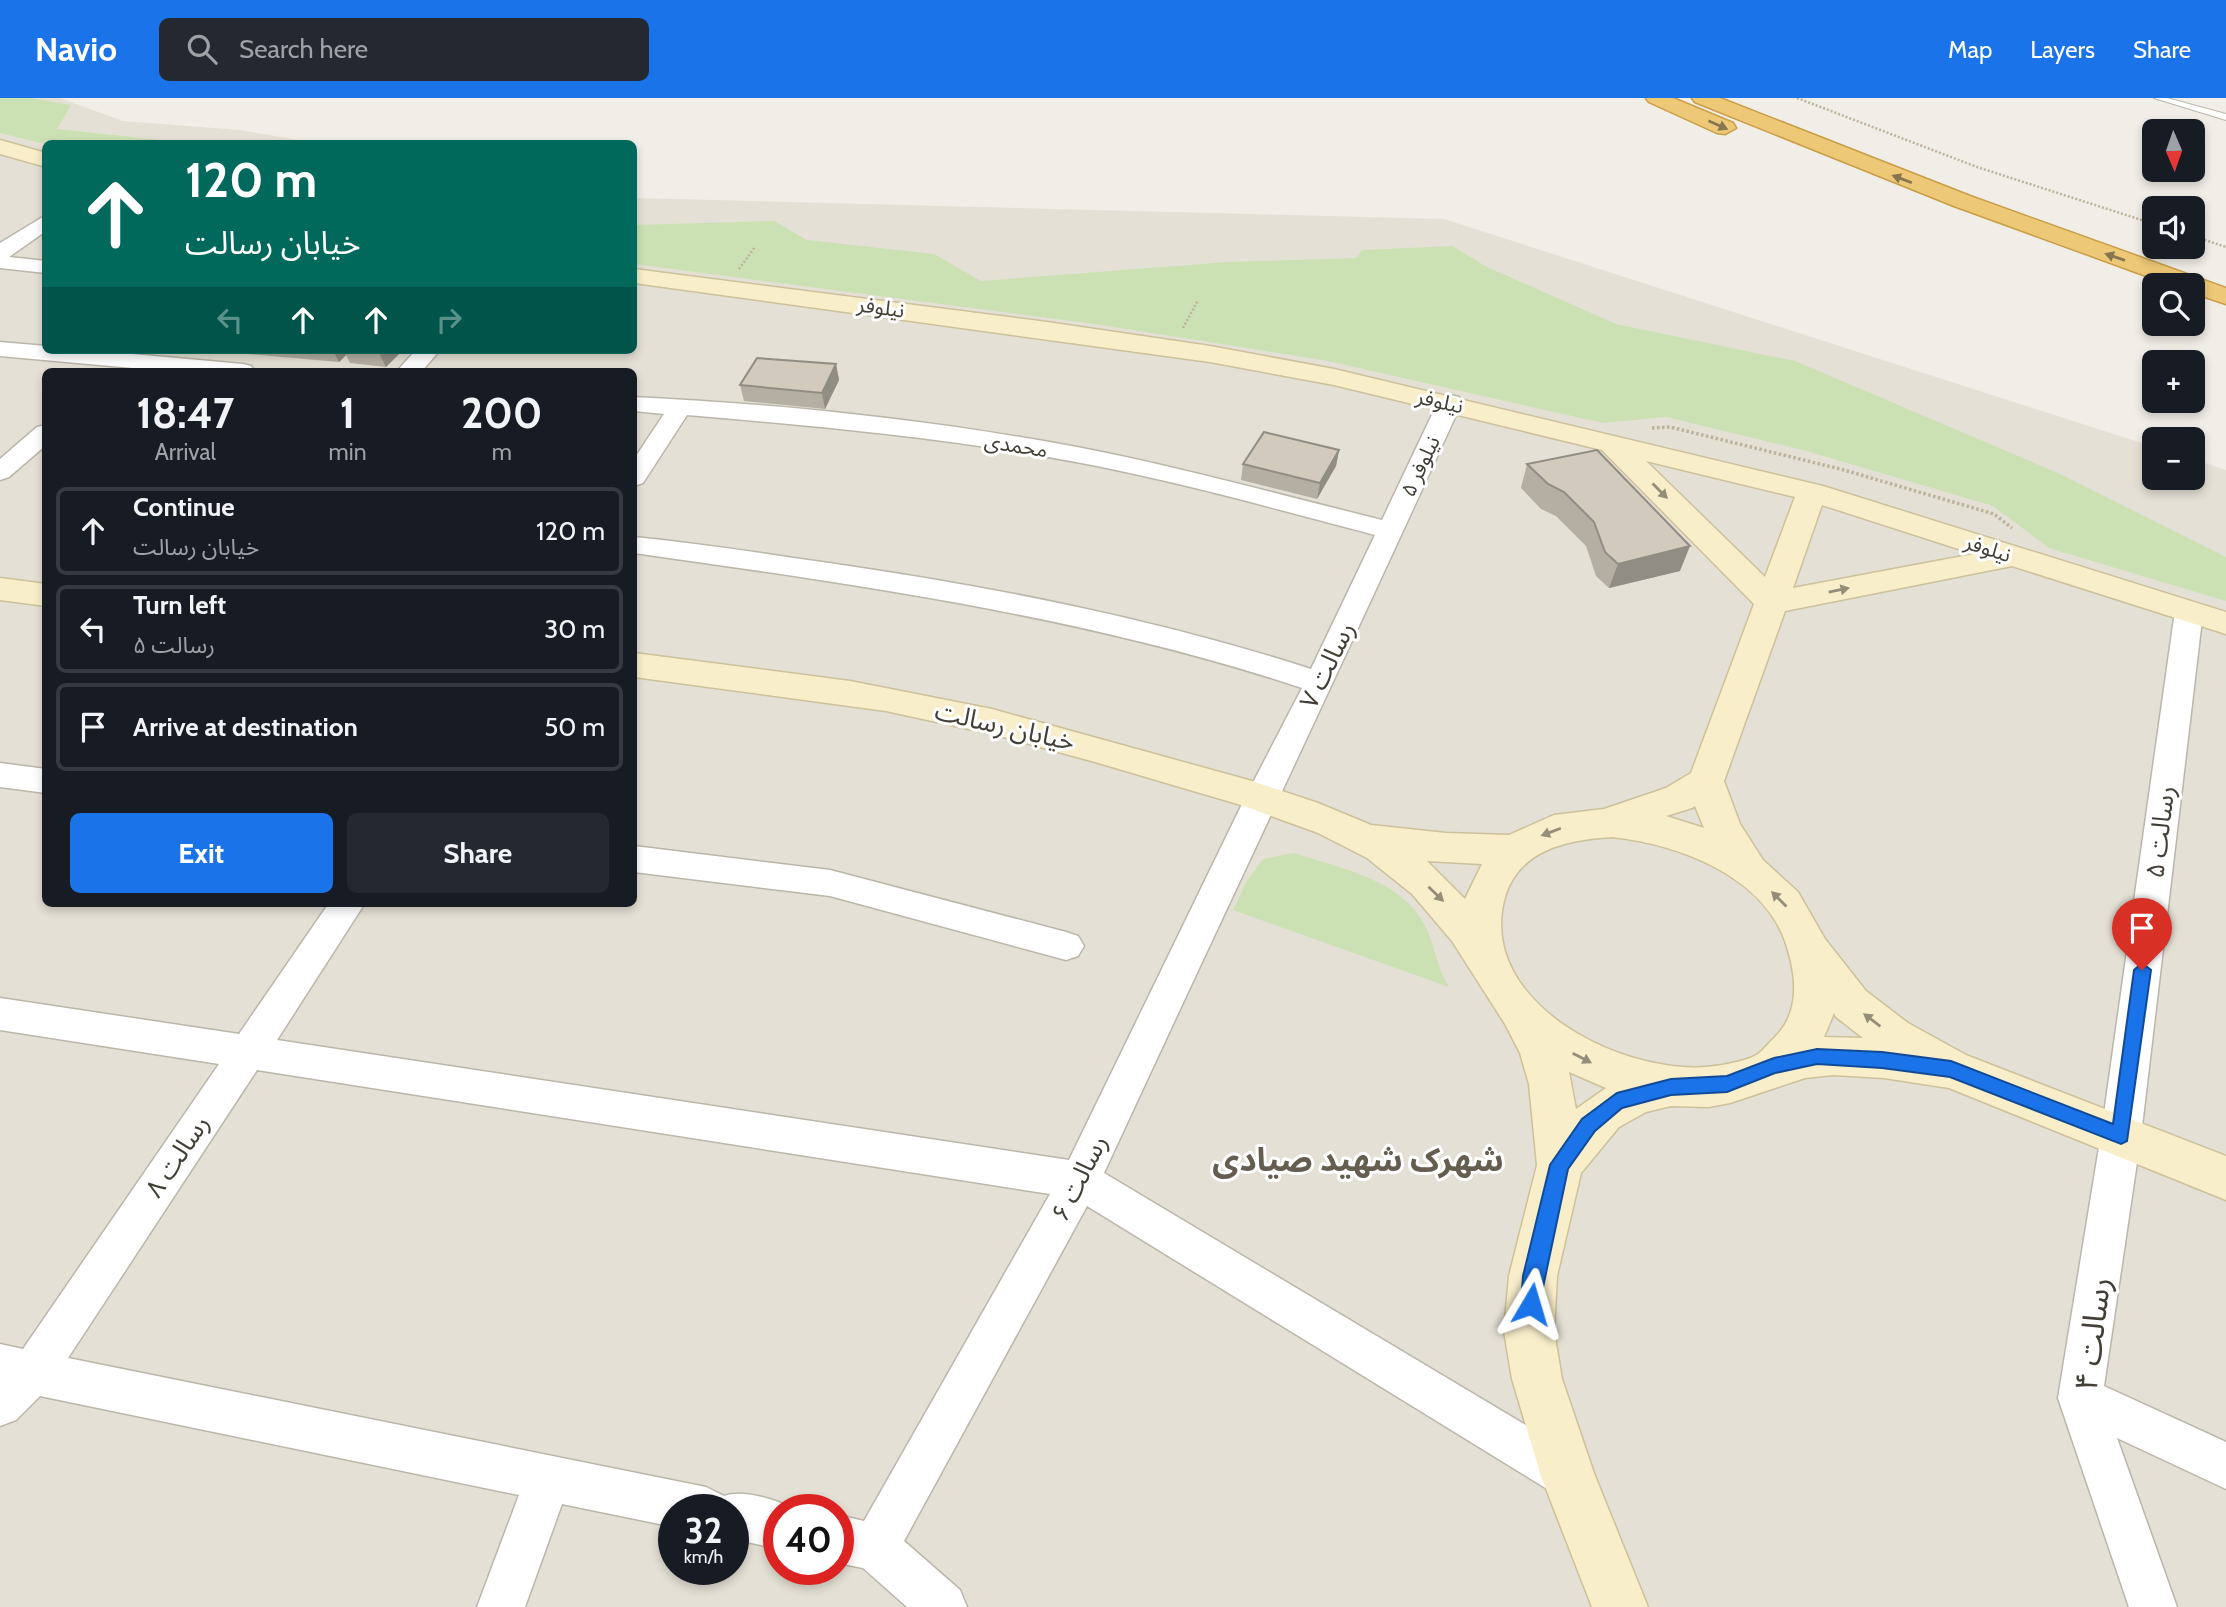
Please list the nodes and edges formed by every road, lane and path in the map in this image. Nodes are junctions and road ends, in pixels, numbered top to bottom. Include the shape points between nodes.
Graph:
1 (1656, 98) edge
2 (1702, 98) edge
3 (1797, 98) edge
4 (2158, 98) edge
5 (2226, 117) edge
6 (0, 148) edge
7 (42, 159) edge
8 (2142, 220) edge
9 (42, 224) edge
10 (2205, 240) edge
11 (2226, 247) edge
12 (1, 254) edge
13 (42, 266) edge
14 (637, 276) edge
15 (2142, 290) edge
16 (2226, 296) edge
17 (1198, 299) dead end
18 (2205, 312) edge
19 (2226, 319) edge
20 (1172, 348) junction
21 (0, 349) edge
22 (42, 351) edge
23 (89, 354) edge
24 (425, 354) edge
25 (123, 366) edge
26 (171, 368) edge
27 (412, 368) edge
28 (1450, 402) junction
29 (637, 404) edge
30 (680, 407) junction
31 (1611, 443) junction
32 (0, 448) edge
33 (35, 451) edge
34 (0, 472) edge
35 (637, 473) edge
36 (1812, 492) junction
37 (1390, 530) junction
38 (637, 545) edge
39 (2014, 556) junction
40 (0, 589) edge
41 (42, 594) edge
42 (1772, 603) junction
43 (2189, 611) junction
44 (2226, 623) edge
45 (637, 665) edge
46 (1320, 683) junction
47 (0, 775) edge
48 (42, 781) edge
49 (1706, 781) junction
50 (1261, 797) junction
51 (1601, 821) junction
52 (1363, 838) junction
53 (1514, 850) junction
54 (637, 859) edge
55 (1752, 872) junction
56 (345, 907) edge
57 (1066, 946) dead end
58 (1811, 950) junction
59 (1489, 965) junction
60 (1516, 1008) junction
61 (0, 1014) edge
62 (246, 1052) junction
63 (1774, 1066) junction
64 (1951, 1069) junction
65 (1671, 1087) junction
66 (2121, 1135) junction
67 (1560, 1165) junction
68 (2226, 1178) edge
69 (1080, 1180) junction
70 (17, 1368) edge
71 (2080, 1398) junction
72 (0, 1404) edge
73 (2226, 1465) edge
74 (1567, 1476) junction
75 (549, 1477) junction
76 (658, 1500) edge
77 (857, 1543) edge
78 (501, 1607) edge
79 (943, 1607) edge
80 (1620, 1607) edge
81 (2153, 1607) edge

1 -> 15 highway via 1821,170
16 -> 2 highway via 2001,217
3 - 8 path via 1977,167
4 - 5 lane
6 - 7 street
9 - 12 street
10 - 11 path
12 - 13 street
14 - 20 street, نیلوفر
17 - 20 path
18 - 19 highway
20 - 28 street, نیلوفر
21 - 22 street
23 - 25 street
24 - 27 street
25 - 26 street
28 - 31 street, نیلوفر
28 - 37 street, نیلوفر ۵
29 - 30 street, محمدی
30 - 35 street
30 - 37 street, محمدی via 1035,447 1160,472
31 - 36 street, نیلوفر
31 -> 42 street
32 - 33 street
33 - 34 street
36 - 39 street, نیلوفر
36 - 42 street
37 - 46 street, رسالت ۷
38 - 46 street via 877,579 1094,619 1252,659
42 -> 39 street
39 - 43 street, نیلوفر
40 - 41 street
42 - 49 street
43 - 44 street, نیلوفر
43 - 66 street, رسالت ۵
45 - 50 street, خیابان رسالت via 921,705 1099,748
46 - 50 street, رسالت ۷
47 - 48 street
49 - 51 street via 1657,808
49 - 55 street via 1714,813 1729,843
50 - 52 street, خیابان رسالت
50 - 69 street, رسالت ۶
51 -> 53 street via 1553,829
51 - 55 street via 1654,826 1707,844
52 - 53 street
52 -> 59 street via 1405,864 1455,913
53 - 59 street via 1489,883 1480,921
54 - 57 street via 830,883
58 -> 55 street via 1788,908
56 - 62 street, ۸ رسالت
58 - 63 street via 1817,994 1809,1020 1804,1034
64 -> 58 street via 1893,1036 1851,1004
59 - 60 street
60 -> 65 street via 1559,1046 1613,1074
60 - 67 street via 1540,1047 1551,1084
61 - 62 street
62 - 69 street
62 - 70 street, ۸ رسالت
63 - 64 street via 1817,1057
63 - 65 street via 1727,1084
64 - 66 street
65 - 67 street via 1617,1101 1588,1125
66 - 68 street
66 - 71 street, رسالت ۴
67 - 74 street via 1534,1276 1529,1331 1537,1379
69 - 74 street
69 - 77 street, رسالت ۶
70 - 72 street, ۸ رسالت
70 - 75 street
71 - 73 street
71 - 81 street, رسالت ۴
74 - 80 street
75 - 76 street
75 - 78 street
77 - 79 street

